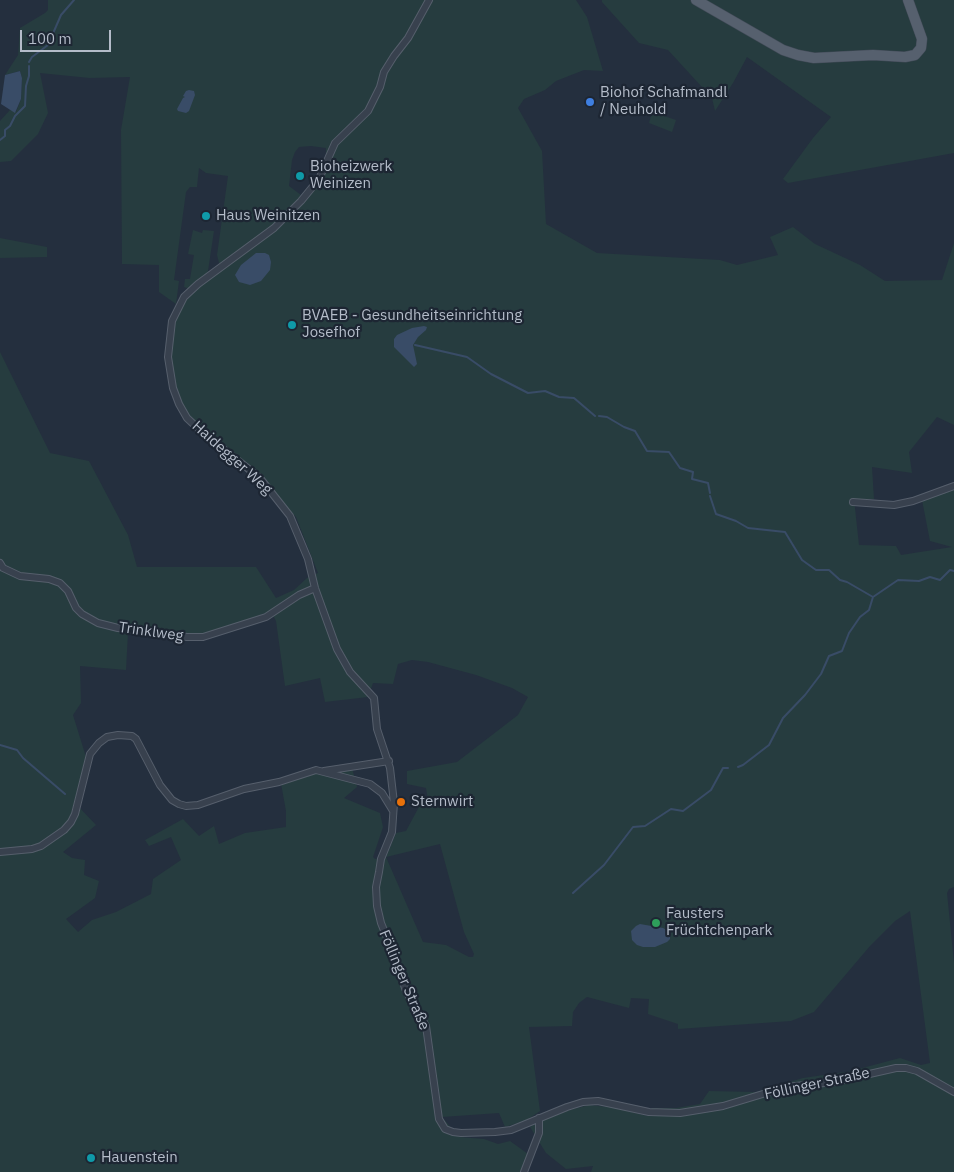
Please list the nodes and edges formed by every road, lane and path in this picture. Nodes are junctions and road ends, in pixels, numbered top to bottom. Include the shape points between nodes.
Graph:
1 (429, 0) edge
2 (696, 0) edge
3 (908, 0) edge
4 (954, 486) edge
5 (853, 502) dead end
6 (0, 563) edge
7 (315, 588) junction
8 (389, 761) junction
9 (323, 771) junction
10 (393, 811) junction
11 (0, 852) edge
12 (954, 1092) edge
13 (539, 1118) junction
14 (524, 1172) edge

1 - 7 street, Haidegger Weg via 384,72 368,111 335,143 319,179 274,228 184,297 172,321 168,357 170,377 182,410 194,425 260,478 283,506 302,541
2 - 3 main road via 783,50 814,58 915,56 921,48 922,39
4 - 5 street via 894,505
6 - 7 street, Trinklweg via 20,576 60,583 76,608 98,623 187,637 203,637 266,617
7 - 8 street, Haidegger Weg via 345,665 374,698 378,730
8 - 9 street
8 - 10 street, Haidegger Weg
9 - 10 street via 370,784 382,793
9 - 11 street via 310,771 186,806 172,800 163,790 136,739 118,734 107,737 90,754 75,814 64,830 41,846
10 - 13 street, Föllinger Straße via 392,832 376,887 377,906 406,991 426,1026 438,1119 445,1129 462,1133 511,1130
12 - 13 street, Föllinger Straße via 917,1071 896,1068 834,1082 786,1087 744,1101 687,1112 650,1112 598,1101 575,1104
13 - 14 street via 539,1132

